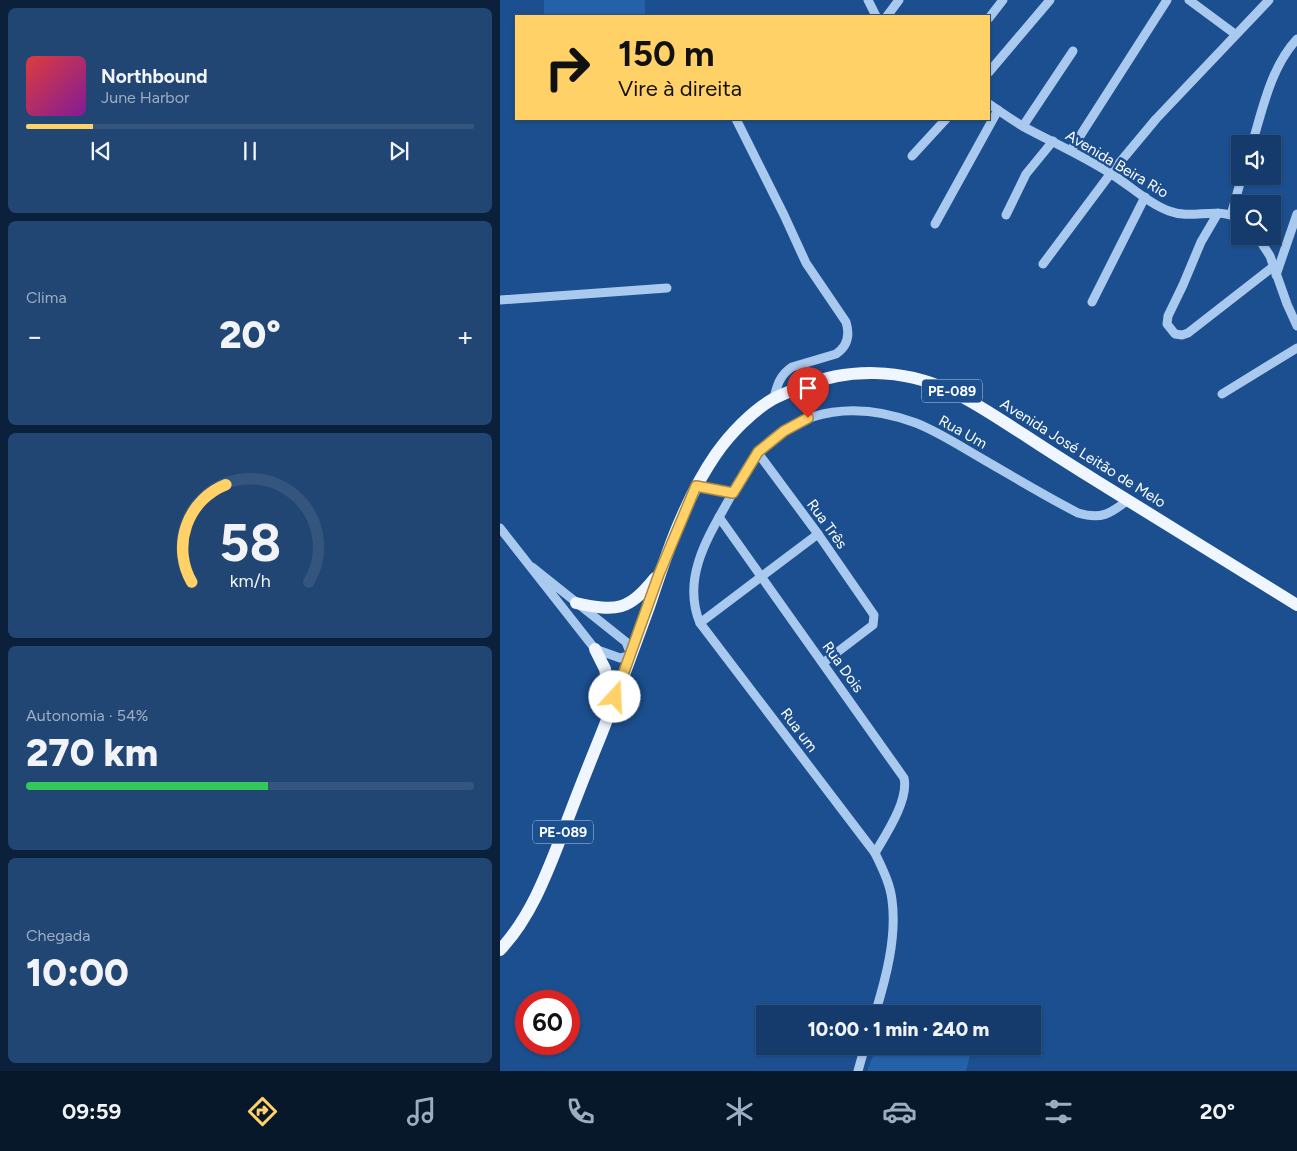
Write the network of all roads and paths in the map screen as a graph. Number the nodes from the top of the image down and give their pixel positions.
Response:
1 (868, 0) edge
2 (899, 0) edge
3 (1003, 0) edge
4 (1050, 0) edge
5 (1167, 0) edge
6 (1189, 0) edge
7 (1269, 0) edge
8 (876, 15) edge
9 (888, 15) edge
10 (990, 17) edge
11 (1235, 34) junction
12 (1297, 39) edge
13 (1073, 51) dead end
14 (990, 71) edge
15 (990, 105) edge
16 (998, 110) junction
17 (736, 120) edge
18 (945, 120) edge
19 (1023, 126) junction
20 (1255, 135) edge
21 (1053, 142) junction
22 (1071, 150) junction
23 (912, 156) dead end
24 (1111, 173) junction
25 (1146, 197) junction
26 (1218, 213) junction
27 (1297, 214) edge
28 (1006, 215) dead end
29 (1231, 215) edge
30 (934, 224) dead end
31 (1264, 245) edge
32 (1043, 264) dead end
33 (1275, 271) junction
34 (668, 288) dead end
35 (500, 300) edge
36 (1092, 302) dead end
37 (1297, 326) edge
38 (1297, 348) edge
39 (1222, 394) dead end
40 (774, 398) junction
41 (758, 452) junction
42 (696, 486) junction
43 (733, 493) junction
44 (1128, 500) junction
45 (719, 517) junction
46 (500, 528) edge
47 (818, 534) junction
48 (532, 567) junction
49 (659, 574) junction
50 (761, 576) junction
51 (576, 603) junction
52 (1294, 604) edge
53 (700, 623) junction
54 (595, 649) junction
55 (630, 655) junction
56 (824, 663) junction
57 (612, 707) junction
58 (875, 853) junction
59 (500, 950) edge
60 (878, 1005) edge
61 (862, 1055) edge
62 (858, 1071) edge

1 - 8 street
2 - 9 street
3 - 10 street
4 - 14 street
5 - 22 street
6 - 11 street
7 - 11 street
11 - 24 street
12 - 20 street
13 - 19 street
15 - 16 street, Avenida Beira Rio
16 - 19 street, Avenida Beira Rio
16 - 30 street
17 - 40 street
18 - 23 street
19 - 21 street, Avenida Beira Rio
21 - 22 street, Avenida Beira Rio
21 - 28 street
22 - 24 street, Avenida Beira Rio
24 - 25 street, Avenida Beira Rio
24 - 32 street
25 - 26 street, Avenida Beira Rio
25 - 36 street
26 - 29 street, Avenida Beira Rio
26 - 33 street
27 - 33 street
31 - 33 street
33 - 37 street
34 - 35 street
38 - 39 street
40 - 42 main road, Avenida José Leitão de Melo / PE-089
40 - 44 main road, Avenida José Leitão de Melo / PE-089
41 - 43 street, Rua Um
41 - 44 street, Rua Um
41 - 47 street, Rua Três
42 - 43 street
42 - 49 main road, Avenida José Leitão de Melo / PE-089
43 - 45 street, Rua Um
44 - 52 main road, Avenida José Leitão de Melo / PE-089
45 - 50 street, Rua Dois
45 - 53 street, Rua Um
46 - 48 street
47 - 50 street
47 - 56 street, Rua Três
48 - 51 street
48 - 54 street
49 - 51 main road
49 - 55 main road, Avenida José Leitão de Melo / PE-089
50 - 53 street
50 - 56 street, Rua Dois
51 - 55 street
53 - 58 street, Rua um
54 - 55 street
54 - 57 main road
55 - 57 main road, Avenida José Leitão de Melo / PE-089
56 - 58 street, Rua Dois
57 - 59 main road, Avenida José Leitão de Melo / PE-089
58 - 60 street, Rua um
61 - 62 street

